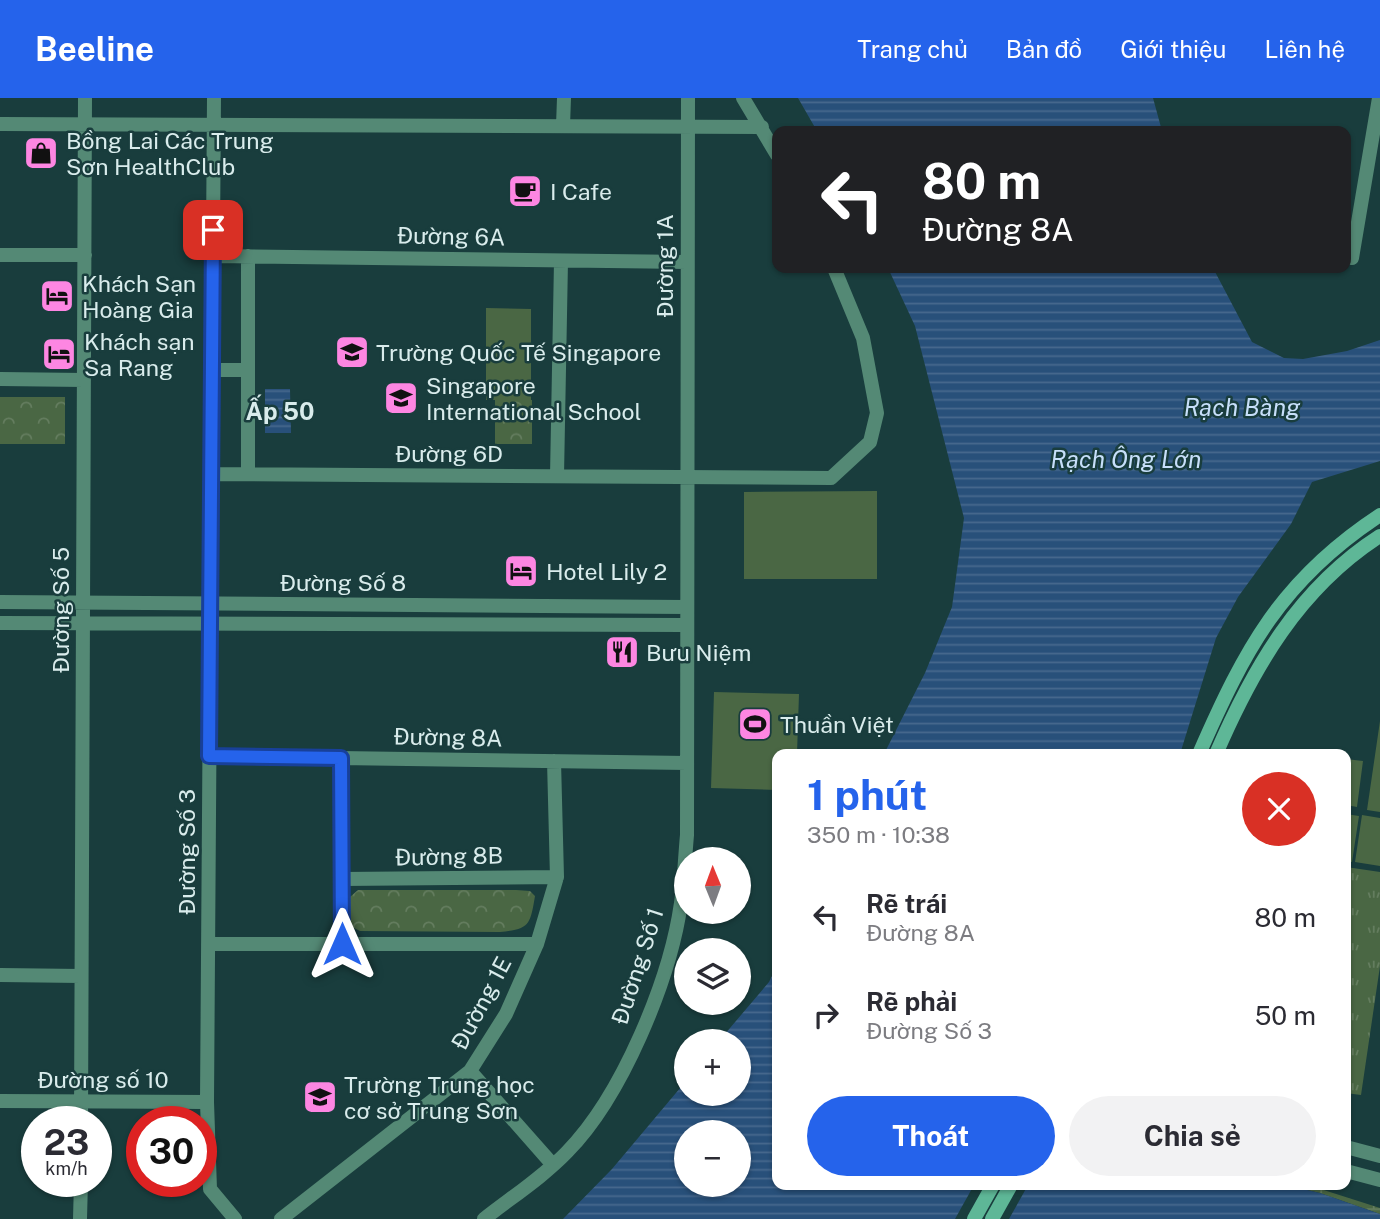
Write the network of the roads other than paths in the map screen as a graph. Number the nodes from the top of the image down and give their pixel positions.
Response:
1 (85, 98) edge
2 (214, 98) edge
3 (564, 98) edge
4 (688, 98) edge
5 (743, 98) edge
6 (1379, 98) edge
7 (0, 124) edge
8 (85, 124) junction
9 (214, 125) junction
10 (563, 126) junction
11 (688, 127) junction
12 (762, 127) junction
13 (772, 146) edge
14 (0, 255) edge
15 (85, 256) junction
16 (213, 256) junction
17 (248, 256) junction
18 (1352, 258) dead end
19 (561, 261) junction
20 (687, 262) junction
21 (836, 273) edge
22 (213, 370) junction
23 (248, 370) junction
24 (0, 379) edge
25 (84, 380) junction
26 (212, 474) junction
27 (247, 474) junction
28 (557, 476) junction
29 (686, 477) junction
30 (1380, 515) edge
31 (1380, 536) edge
32 (0, 602) edge
33 (84, 603) junction
34 (211, 604) junction
35 (686, 607) junction
36 (0, 623) edge
37 (83, 623) junction
38 (211, 624) junction
39 (686, 625) junction
40 (1201, 749) edge
41 (1218, 749) edge
42 (209, 756) junction
43 (341, 758) junction
44 (554, 761) junction
45 (687, 763) junction
46 (557, 877) junction
47 (342, 880) junction
48 (208, 944) junction
49 (342, 944) junction
50 (537, 944) junction
51 (0, 975) edge
52 (81, 976) junction
53 (470, 1071) junction
54 (0, 1101) edge
55 (81, 1101) junction
56 (207, 1102) junction
57 (81, 1106) edge
58 (1351, 1148) edge
59 (1380, 1156) edge
60 (553, 1165) junction
61 (1351, 1172) edge
62 (1380, 1180) edge
63 (990, 1190) edge
64 (1008, 1190) edge
65 (80, 1197) edge
66 (80, 1219) edge
67 (235, 1219) edge
68 (281, 1219) edge
69 (484, 1219) edge
70 (974, 1219) edge
71 (992, 1219) edge

1 - 8 street, Đường Số 5
2 - 9 street, Đường Số 3
3 - 10 street
4 - 11 street, Đường 1A
5 - 12 street
6 - 18 street
7 - 8 street
8 - 9 street
8 - 15 street, Đường Số 5
9 - 10 street
9 - 16 street, Đường Số 3
10 - 11 street
11 - 12 street
11 - 20 street, Đường 1A
12 - 13 street
14 - 15 street
15 - 25 street, Đường Số 5
16 - 17 street, Đường 6A
16 - 22 street, Đường Số 3
17 - 19 street, Đường 6A
17 - 23 street
19 - 20 street, Đường 6A
19 - 28 street
20 - 29 street, Đường 1A
21 - 29 street
22 - 23 street
22 - 26 street, Đường Số 3
23 - 27 street
24 - 25 street
25 - 33 street, Đường Số 5
26 - 27 street, Đường 6D
26 - 34 street, Đường Số 3
27 - 28 street, Đường 6D
28 - 29 street, Đường 6D
29 - 35 street
30 - 40 main road
31 - 41 main road
32 - 33 street, Đường Số 8
33 - 34 street, Đường Số 8
33 - 37 street, Đường Số 5
34 - 35 street, Đường Số 8
34 - 38 street, Đường Số 3
35 - 39 street, Đường Số 1
36 - 37 street, Đường Số 8
37 - 38 street, Đường Số 8
37 - 52 street, Đường Số 5
38 - 39 street, Đường Số 8
38 - 42 street, Đường Số 3
39 - 45 street, Đường Số 1
42 - 43 street, Đường 8A
42 - 48 street, Đường Số 3
43 - 44 street, Đường 8A
43 - 47 street
44 - 45 street, Đường 8A
44 - 46 street, Đường 1E
45 - 60 street, Đường Số 1
46 - 47 street, Đường 8B
46 - 50 street, Đường 1E
47 - 49 street
48 - 49 street
48 - 56 street, Đường Số 3
49 - 50 street
50 - 53 street, Đường 1E
51 - 52 street
52 - 55 street, Đường Số 5
53 - 60 street
53 - 68 street, Đường 1E
54 - 55 street, Đường số 10
55 - 56 street, Đường số 10
55 - 57 street, Đường Số 5
56 - 67 street, Đường Số 3
58 - 59 street
60 - 69 street, Đường Số 1
61 - 62 street
63 - 70 main road
64 - 71 main road
65 - 66 street

